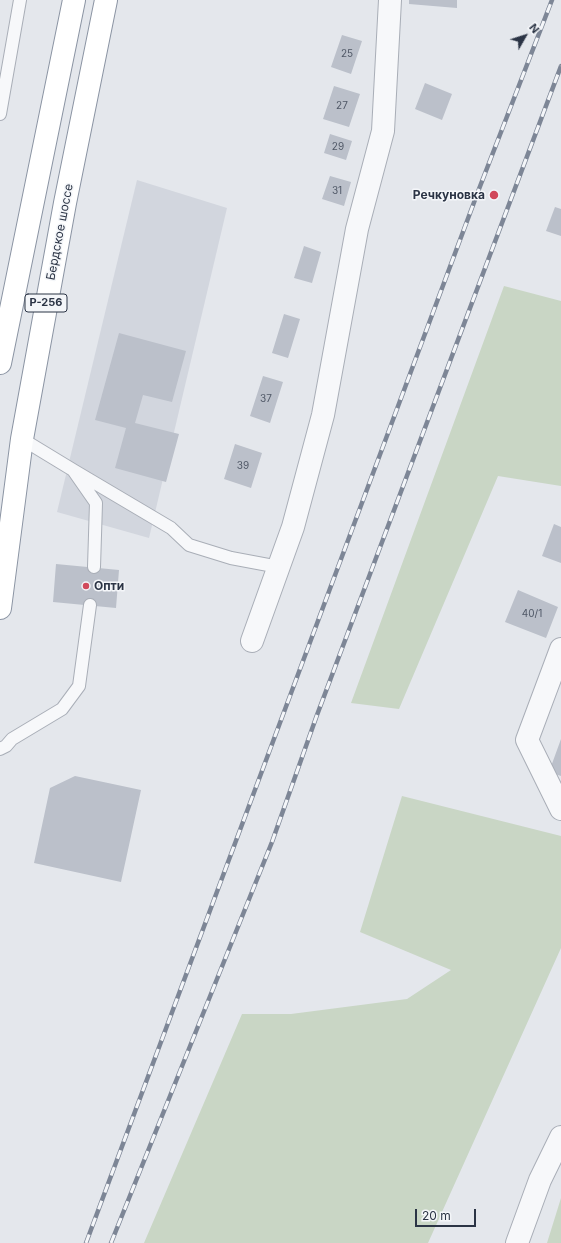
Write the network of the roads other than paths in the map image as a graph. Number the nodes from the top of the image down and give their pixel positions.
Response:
1 (20, 0) edge
2 (74, 0) edge
3 (106, 0) edge
4 (390, 0) edge
5 (0, 114) edge
6 (1, 351) edge
7 (22, 439) junction
8 (73, 470) junction
9 (94, 567) dead end
10 (278, 567) junction
11 (90, 605) dead end
12 (0, 608) edge
13 (252, 641) dead end
14 (561, 649) edge
15 (0, 749) edge
16 (561, 809) edge
17 (561, 1137) edge
18 (517, 1243) edge

1 - 5 lane
2 - 6 highway, Р-256
3 - 7 highway, Бердское шоссе / Р-256
4 - 10 street
7 - 8 lane
7 - 12 highway, Бердское шоссе / Р-256
8 - 9 lane
8 - 10 lane
10 - 13 street
11 - 15 lane
14 - 16 street
17 - 18 street

